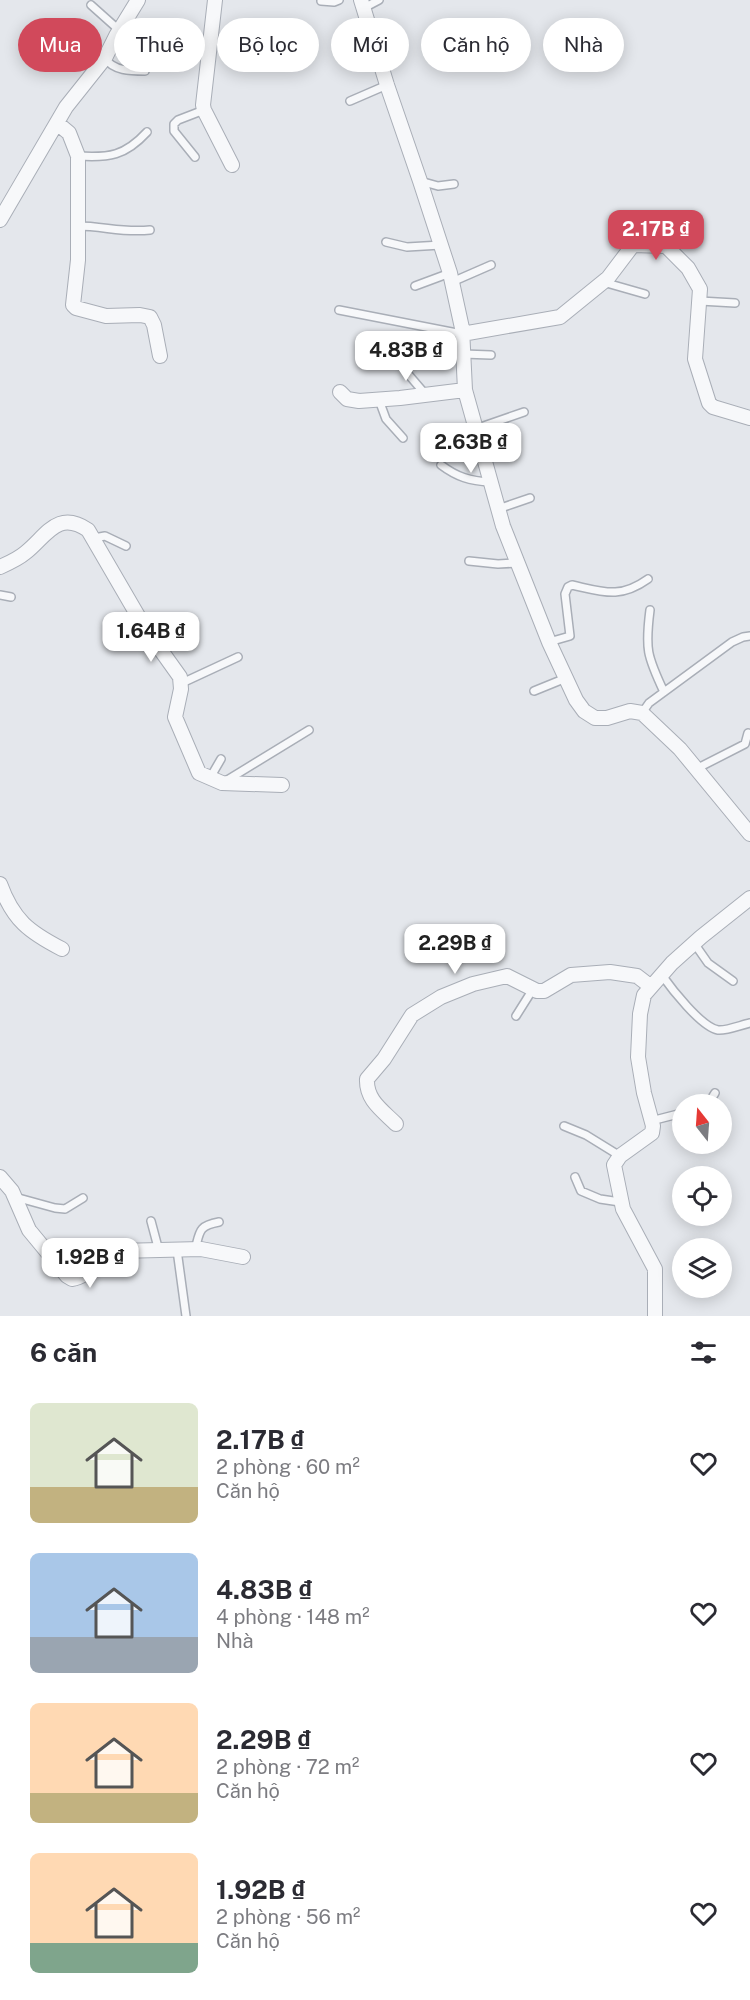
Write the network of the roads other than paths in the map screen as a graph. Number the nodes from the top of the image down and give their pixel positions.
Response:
1 (138, 0) edge
2 (215, 0) edge
3 (339, 0) edge
4 (379, 0) edge
5 (321, 1) edge
6 (362, 4) edge
7 (92, 5) dead end
8 (127, 18) edge
9 (114, 25) edge
10 (114, 40) edge
11 (105, 58) junction
12 (114, 67) edge
13 (387, 85) junction
14 (350, 101) dead end
15 (204, 110) junction
16 (57, 123) junction
17 (147, 132) dead end
18 (78, 156) junction
19 (195, 157) dead end
20 (232, 165) dead end
21 (420, 181) junction
22 (454, 184) dead end
23 (0, 220) edge
24 (77, 226) junction
25 (150, 230) dead end
26 (386, 242) dead end
27 (441, 245) junction
28 (491, 265) dead end
29 (451, 277) junction
30 (603, 282) junction
31 (415, 286) dead end
32 (645, 294) dead end
33 (700, 301) junction
34 (735, 303) dead end
35 (339, 310) dead end
36 (462, 334) junction
37 (463, 354) junction
38 (491, 355) dead end
39 (160, 356) dead end
40 (408, 374) dead end
41 (465, 390) junction
42 (340, 393) dead end
43 (426, 395) junction
44 (379, 400) junction
45 (524, 412) dead end
46 (750, 418) edge
47 (475, 429) junction
48 (403, 438) dead end
49 (441, 465) dead end
50 (490, 482) junction
51 (530, 498) dead end
52 (498, 509) junction
53 (94, 538) junction
54 (126, 546) dead end
55 (469, 561) dead end
56 (517, 563) junction
57 (0, 567) edge
58 (648, 579) dead end
59 (0, 595) edge
60 (11, 597) dead end
61 (650, 610) dead end
62 (185, 632) dead end
63 (750, 636) edge
64 (549, 642) junction
65 (157, 644) junction
66 (238, 657) dead end
67 (566, 678) junction
68 (182, 683) junction
69 (534, 691) dead end
70 (664, 692) junction
71 (642, 713) junction
72 (309, 730) dead end
73 (748, 733) dead end
74 (221, 759) dead end
75 (696, 769) junction
76 (216, 781) junction
77 (282, 785) dead end
78 (750, 834) edge
79 (0, 884) edge
80 (750, 898) edge
81 (3, 901) edge
82 (694, 943) junction
83 (62, 949) dead end
84 (661, 974) junction
85 (733, 981) dead end
86 (650, 986) junction
87 (532, 989) junction
88 (516, 1016) dead end
89 (750, 1023) edge
90 (672, 1115) edge
91 (651, 1120) junction
92 (396, 1124) dead end
93 (564, 1126) dead end
94 (620, 1156) junction
95 (0, 1177) edge
96 (575, 1178) dead end
97 (15, 1197) junction
98 (83, 1198) dead end
99 (620, 1202) junction
100 (151, 1221) dead end
101 (219, 1222) dead end
102 (177, 1250) junction
103 (195, 1250) junction
104 (159, 1251) junction
105 (243, 1257) dead end
106 (186, 1316) edge
107 (655, 1316) edge

1 - 8 street
2 - 15 street
3 - 5 lane
4 - 6 lane
6 - 13 street
7 - 9 lane
10 - 11 street
11 - 12 lane
11 - 16 street
13 - 14 lane
13 - 21 street
15 - 19 lane
15 - 20 street
16 - 18 street
16 - 23 street
17 - 18 lane
18 - 24 street
21 - 22 lane
21 - 27 street
24 - 25 lane
24 - 39 street
26 - 27 lane
27 - 29 street
28 - 29 lane
29 - 31 lane
29 - 36 street
30 - 32 lane
30 - 33 street
30 - 36 street
33 - 34 lane
33 - 46 street
35 - 36 lane
36 - 37 street
37 - 38 lane
37 - 41 street
40 - 43 lane
41 - 43 street
41 - 47 street
42 - 44 street
43 - 44 street
44 - 48 lane
45 - 47 lane
47 - 50 street
49 - 50 lane
50 - 52 street
51 - 52 lane
52 - 56 street
53 - 54 lane
53 - 57 street
53 - 65 street
55 - 56 lane
56 - 64 street
58 - 64 lane
59 - 60 lane
61 - 70 lane
62 - 65 lane
63 - 70 lane
64 - 67 street
65 - 68 street
66 - 68 lane
67 - 69 lane
67 - 71 street
68 - 76 street
70 - 71 lane
71 - 75 street
72 - 76 lane
73 - 75 lane
74 - 76 lane
75 - 78 street
76 - 77 street
79 - 81 street
80 - 82 street
81 - 83 street
82 - 84 street
82 - 85 lane
84 - 86 street
84 - 89 lane
86 - 87 street
86 - 91 street
87 - 88 lane
87 - 92 street
90 - 91 lane
91 - 94 street
93 - 94 lane
94 - 99 street
95 - 97 street
96 - 99 lane
97 - 98 lane
97 - 104 street
99 - 107 street
100 - 104 lane
101 - 103 lane
102 - 103 street
102 - 104 street
102 - 106 lane
103 - 105 street

